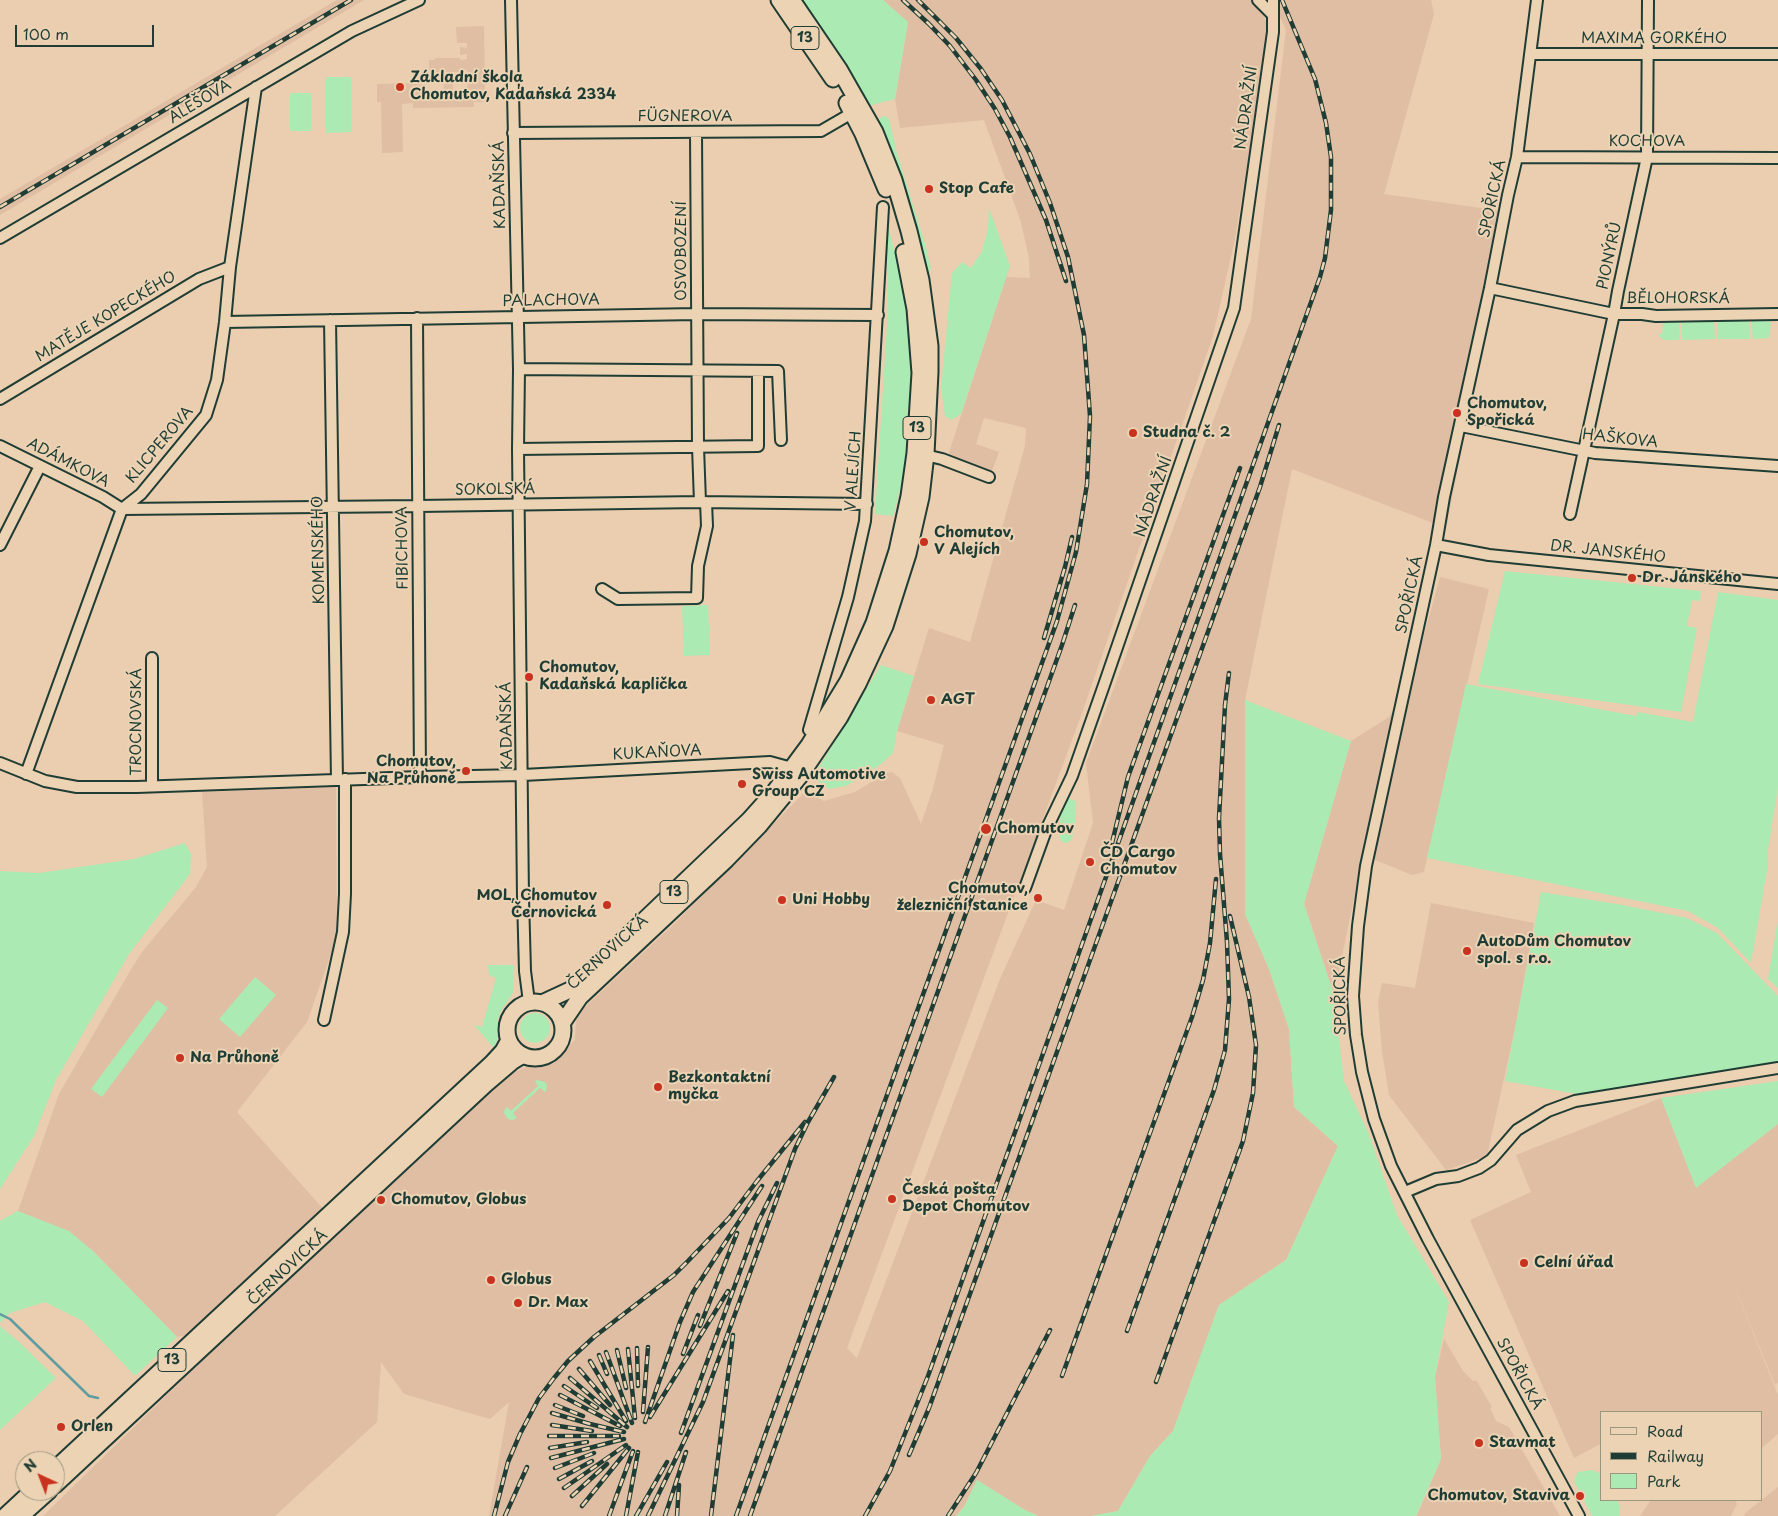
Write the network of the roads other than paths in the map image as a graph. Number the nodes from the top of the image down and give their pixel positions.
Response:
1 (419, 0) edge
2 (511, 0) edge
3 (779, 0) edge
4 (792, 0) edge
5 (1258, 0) edge
6 (1273, 0) edge
7 (1536, 0) edge
8 (1648, 0) edge
9 (1272, 14) junction
10 (1530, 54) junction
11 (1648, 54) junction
12 (1778, 54) edge
13 (256, 87) junction
14 (852, 113) junction
15 (514, 132) junction
16 (696, 132) junction
17 (1517, 157) junction
18 (1647, 157) junction
19 (1778, 158) edge
20 (883, 207) dead end
21 (0, 238) edge
22 (230, 267) junction
23 (1490, 288) junction
24 (697, 314) junction
25 (878, 314) junction
26 (1614, 314) junction
27 (1778, 314) edge
28 (517, 316) junction
29 (417, 318) junction
30 (330, 320) junction
31 (226, 322) junction
32 (519, 369) junction
33 (698, 371) junction
34 (758, 371) junction
35 (0, 399) edge
36 (1461, 426) junction
37 (782, 440) dead end
38 (0, 446) edge
39 (698, 447) junction
40 (518, 449) junction
41 (1584, 452) junction
42 (920, 454) junction
43 (40, 466) junction
44 (1778, 466) edge
45 (989, 477) dead end
46 (703, 502) junction
47 (519, 504) junction
48 (867, 504) junction
49 (333, 506) junction
50 (418, 506) junction
51 (122, 508) junction
52 (1570, 514) dead end
53 (0, 545) edge
54 (1436, 545) junction
55 (1778, 584) edge
56 (602, 589) dead end
57 (152, 658) dead end
58 (809, 730) dead end
59 (0, 763) edge
60 (796, 772) junction
61 (26, 774) junction
62 (522, 775) junction
63 (420, 777) junction
64 (341, 780) junction
65 (152, 786) junction
66 (1025, 888) dead end
67 (537, 1002) junction
68 (324, 1020) dead end
69 (563, 1022) junction
70 (509, 1040) junction
71 (523, 1055) junction
72 (1778, 1068) edge
73 (1404, 1192) junction
74 (65, 1460) edge
75 (65, 1477) edge
76 (21, 1501) edge
77 (38, 1501) edge
78 (5, 1516) edge
79 (21, 1516) edge
80 (1579, 1516) edge

1 - 13 street, ALEŠOVA
2 - 15 street, KADAŇSKÁ
3 - 14 highway, 13
4 - 42 highway, 13
5 - 9 street
6 - 9 street, NÁDRAŽNÍ
7 - 10 street, SPOŘICKÁ
8 - 11 street, PIONÝRŮ
9 - 66 street, NÁDRAŽNÍ
10 - 11 street, MAXIMA GORKÉHO
10 - 17 street, SPOŘICKÁ
11 - 12 street, MAXIMA GORKÉHO
11 - 18 street, PIONÝRŮ
13 - 21 street, ALEŠOVA
13 - 22 street, KLICPEROVA
14 - 16 street, FÜGNEROVA
14 - 42 highway, 13
15 - 16 street, FÜGNEROVA
15 - 28 street, KADAŇSKÁ
16 - 24 street, OSVOBOZENÍ
17 - 18 street, KOCHOVA
17 - 23 street, SPOŘICKÁ
18 - 19 street, KOCHOVA
18 - 26 street, PIONÝRŮ
20 - 25 street, V ALEJÍCH
22 - 31 street, KLICPEROVA
22 - 35 street, MATĚJE KOPECKÉHO
23 - 26 street, BĚLOHORSKÁ
23 - 36 street, SPOŘICKÁ
24 - 25 street, PALACHOVA
24 - 28 street, PALACHOVA
24 - 33 street, OSVOBOZENÍ
25 - 48 street, V ALEJÍCH
26 - 27 street, BĚLOHORSKÁ
26 - 41 street, PIONÝRŮ
28 - 29 street, PALACHOVA
28 - 32 street, KADAŇSKÁ
29 - 30 street, PALACHOVA
29 - 50 street, FIBICHOVA
30 - 31 street, PALACHOVA
30 - 49 street, KOMENSKÉHO
31 - 51 street, KLICPEROVA
32 - 33 street
32 - 40 street, KADAŇSKÁ
33 - 34 street
33 - 39 street, OSVOBOZENÍ
34 - 37 street
34 - 39 street
36 - 41 street, HAŠKOVA
36 - 54 street, SPOŘICKÁ
38 - 43 street, ADÁMKOVA
39 - 40 street
39 - 46 street, OSVOBOZENÍ
40 - 47 street, KADAŇSKÁ
41 - 44 street, HAŠKOVA
41 - 52 street, PIONÝRŮ
42 - 45 street
42 - 60 highway, 13
43 - 51 street, ADÁMKOVA
43 - 53 street
46 - 47 street, SOKOLSKÁ
46 - 48 street, SOKOLSKÁ
46 - 56 street, OSVOBOZENÍ
47 - 50 street, SOKOLSKÁ
47 - 62 street, KADAŇSKÁ
48 - 58 street, V ALEJÍCH
49 - 50 street, SOKOLSKÁ
49 - 51 street, SOKOLSKÁ
49 - 64 street, KOMENSKÉHO
50 - 63 street, FIBICHOVA
51 - 61 street
54 - 55 street, DR. JANSKÉHO
54 - 73 street, SPOŘICKÁ
57 - 65 street, TROCNOVSKÁ
59 - 61 street
60 - 62 street, KUKAŇOVA
60 - 67 highway, ČERNOVICKÁ / 13
60 - 69 highway, ČERNOVICKÁ / 13
61 - 65 street
62 - 63 street
62 - 67 street, KADAŇSKÁ
63 - 64 street
64 - 65 street
64 - 68 street
67 - 69 highway
67 - 70 highway, ČERNOVICKÁ / 13
69 - 71 highway, ČERNOVICKÁ / 13
70 - 71 highway
70 - 74 highway, ČERNOVICKÁ / 13
71 - 75 highway, ČERNOVICKÁ / 13
72 - 73 street
73 - 80 street, SPOŘICKÁ
76 - 78 highway
77 - 79 highway

